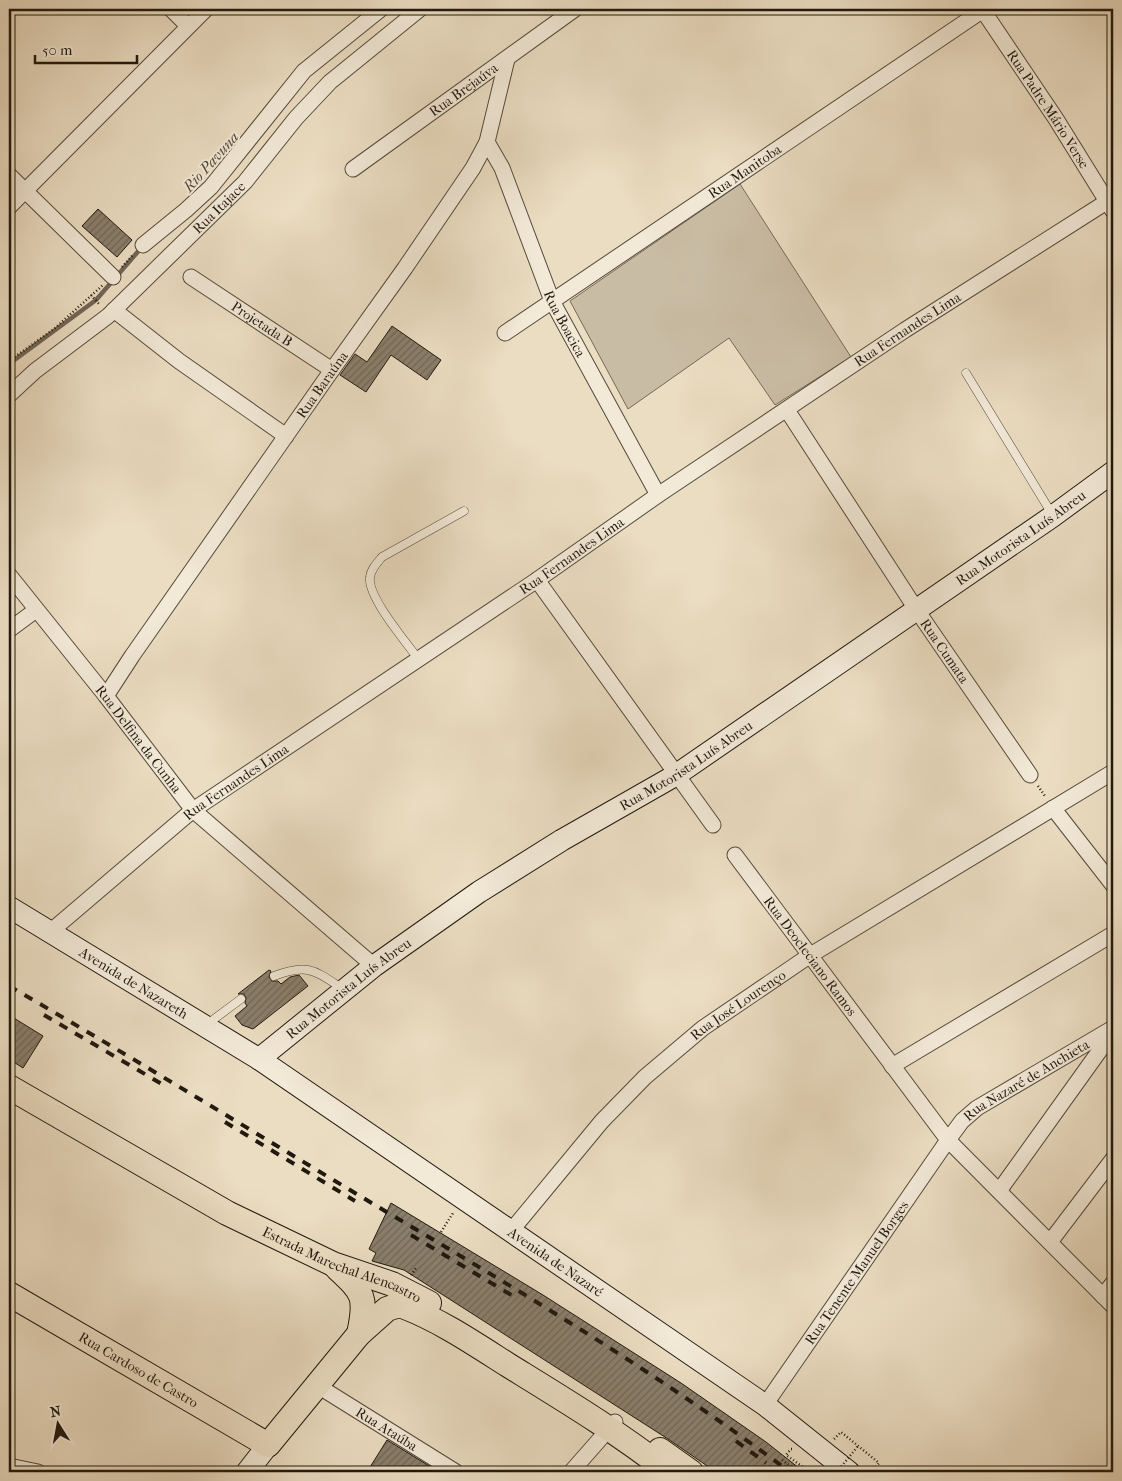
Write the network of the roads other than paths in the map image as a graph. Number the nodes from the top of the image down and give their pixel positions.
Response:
1 (171, 9) edge
2 (206, 9) edge
3 (381, 9) edge
4 (420, 9) edge
5 (576, 9) edge
6 (983, 10) edge
7 (188, 26) junction
8 (507, 59) junction
9 (487, 142) junction
10 (353, 169) dead end
11 (9, 175) edge
12 (25, 191) junction
13 (1110, 206) edge
14 (9, 207) edge
15 (143, 245) road end
16 (113, 277) road end
17 (191, 277) dead end
18 (552, 301) junction
19 (114, 310) junction
20 (505, 333) dead end
21 (332, 370) junction
22 (966, 373) dead end
23 (9, 395) edge
24 (787, 410) junction
25 (286, 436) junction
26 (1113, 472) edge
27 (658, 495) junction
28 (464, 511) dead end
29 (1053, 516) junction
30 (9, 576) edge
31 (537, 580) junction
32 (916, 609) junction
33 (36, 610) junction
34 (9, 630) edge
35 (419, 660) junction
36 (106, 696) junction
37 (1113, 772) edge
38 (676, 775) junction
39 (1030, 775) road end
40 (1053, 808) junction
41 (193, 810) junction
42 (712, 825) dead end
43 (735, 855) dead end
44 (1113, 885) edge
45 (9, 907) edge
46 (50, 932) junction
47 (1113, 934) edge
48 (809, 956) junction
49 (374, 966) junction
50 (274, 976) dead end
51 (344, 990) junction
52 (241, 999) dead end
53 (205, 1026) junction
54 (1113, 1030) edge
55 (259, 1059) junction
56 (892, 1066) junction
57 (9, 1087) edge
58 (948, 1140) junction
59 (1113, 1158) edge
60 (999, 1191) junction
61 (511, 1231) junction
62 (1050, 1242) junction
63 (333, 1264) junction
64 (1113, 1283) edge
65 (9, 1294) edge
66 (1108, 1301) edge
67 (359, 1334) junction
68 (318, 1386) junction
69 (764, 1404) junction
70 (613, 1424) junction
71 (268, 1445) junction
72 (9, 1466) edge
73 (38, 1472) edge
74 (247, 1472) edge
75 (456, 1472) edge
76 (571, 1472) edge
77 (669, 1472) edge
78 (691, 1472) edge
79 (849, 1472) edge

1 - 7 street
2 - 7 street
3 - 15 street, Rua Itajace
4 - 19 street, Rua Itajace
5 - 8 street, Rua Brejaúva
6 - 13 street, Rua Padre Mário Verse
6 - 18 street, Rua Manitoba
7 - 12 street
8 - 9 street, Rua Baraúna
8 - 10 street, Rua Brejaúva
9 - 18 street, Rua Boacica
9 - 21 street, Rua Baraúna
11 - 12 street
12 - 14 street
12 - 16 street
13 - 24 street, Rua Fernandes Lima
17 - 21 street, Projetada B
18 - 20 street, Rua Manitoba
18 - 27 street, Rua Boacica
19 - 23 street, Rua Itajace
19 - 25 street
21 - 25 street, Rua Baraúna
22 - 29 lane
24 - 27 street, Rua Fernandes Lima
24 - 32 street, Rua Cumata
25 - 36 street, Rua Baraúna
26 - 29 main road, Rua Motorista Luís Abreu
27 - 31 street, Rua Fernandes Lima
28 - 35 lane
29 - 32 main road, Rua Motorista Luís Abreu
30 - 33 street, Rua Delfina da Cunha
31 - 35 street, Rua Fernandes Lima
31 - 38 street
32 - 38 main road, Rua Motorista Luís Abreu
32 - 39 street, Rua Cumata
33 - 34 street
33 - 36 street, Rua Delfina da Cunha
35 - 41 street, Rua Fernandes Lima
36 - 41 street, Rua Delfina da Cunha
37 - 40 street, Rua José Lourenço
38 - 42 street
38 - 49 main road, Rua Motorista Luís Abreu
40 - 44 street
40 - 48 street, Rua José Lourenço
41 - 46 street, Rua Fernandes Lima
41 - 49 street, Rua Delfina da Cunha
43 - 48 street, Rua Deocleciano Ramos
45 - 46 main road, Avenida de Nazareth
46 - 53 main road, Avenida de Nazareth
47 - 56 street
48 - 56 street, Rua Deocleciano Ramos
48 - 61 street, Rua José Lourenço
49 - 51 main road, Rua Motorista Luís Abreu
50 - 51 lane
51 - 55 main road, Rua Motorista Luís Abreu
52 - 53 lane
53 - 55 main road, Avenida de Nazareth
54 - 58 street, Rua Nazaré de Anchieta
54 - 60 street
55 - 61 main road, Avenida de Nazaré
56 - 58 street, Rua Deocleciano Ramos
57 - 63 main road, Estrada Marechal Alencastro
58 - 60 street, Rua Deocleciano Ramos
58 - 69 street, Rua Tenente Manuel Borges
59 - 62 street
60 - 62 street, Rua Deocleciano Ramos
61 - 69 main road, Avenida de Nazaré
62 - 66 street, Rua Deocleciano Ramos
63 - 67 main road
63 - 70 main road, Estrada Marechal Alencastro
64 - 66 street
65 - 71 main road, Rua Cardoso de Castro
67 - 68 main road, Estrada Marechal Alencastro
67 - 70 main road, Estrada Marechal Alencastro
68 - 71 main road, Estrada Marechal Alencastro
68 - 75 street, Rua Ataúba
69 - 79 main road, Avenida de Nazaré
70 - 76 street
70 - 77 main road, Estrada Marechal Alencastro
70 - 78 main road, Estrada Marechal Alencastro
71 - 74 main road
72 - 73 street

